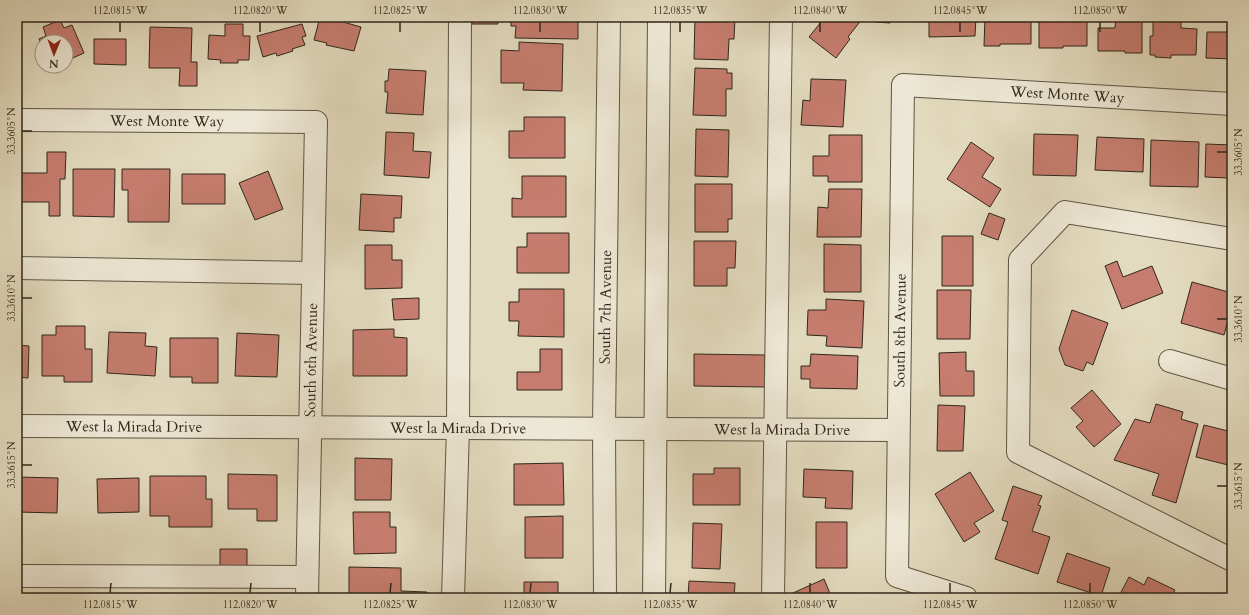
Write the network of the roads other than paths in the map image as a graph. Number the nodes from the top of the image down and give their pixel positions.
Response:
1 (460, 17) edge
2 (609, 17) edge
3 (659, 17) edge
4 (781, 17) edge
5 (903, 86) joint
6 (1232, 104) edge
7 (17, 120) edge
8 (316, 122) joint
9 (1232, 239) edge
10 (17, 268) edge
11 (313, 273) junction
12 (1170, 361) dead end
13 (1232, 379) edge
14 (17, 426) edge
15 (458, 427) junction
16 (310, 428) junction
17 (604, 428) junction
18 (655, 429) junction
19 (774, 429) junction
20 (898, 430) junction
21 (1232, 560) edge
22 (17, 576) edge
23 (307, 588) edge
24 (453, 598) edge
25 (605, 598) edge
26 (654, 598) edge
27 (773, 598) edge
28 (966, 598) edge

1 - 15 street
2 - 17 street, South 7th Avenue
3 - 18 street
4 - 19 street
5 - 6 street, West Monte Way
5 - 20 street, South 8th Avenue
7 - 8 street, West Monte Way
8 - 11 street, South 6th Avenue
9 - 21 street
10 - 11 street
11 - 16 street, South 6th Avenue
12 - 13 street
14 - 16 street, West la Mirada Drive
15 - 16 street, West la Mirada Drive
15 - 17 street, West la Mirada Drive
15 - 24 street
16 - 23 street, South 6th Avenue
17 - 18 street, West la Mirada Drive
17 - 25 street, South 7th Avenue
18 - 19 street, West la Mirada Drive
18 - 26 street
19 - 20 street, West la Mirada Drive
19 - 27 street
20 - 28 street, South 8th Avenue
22 - 23 street

